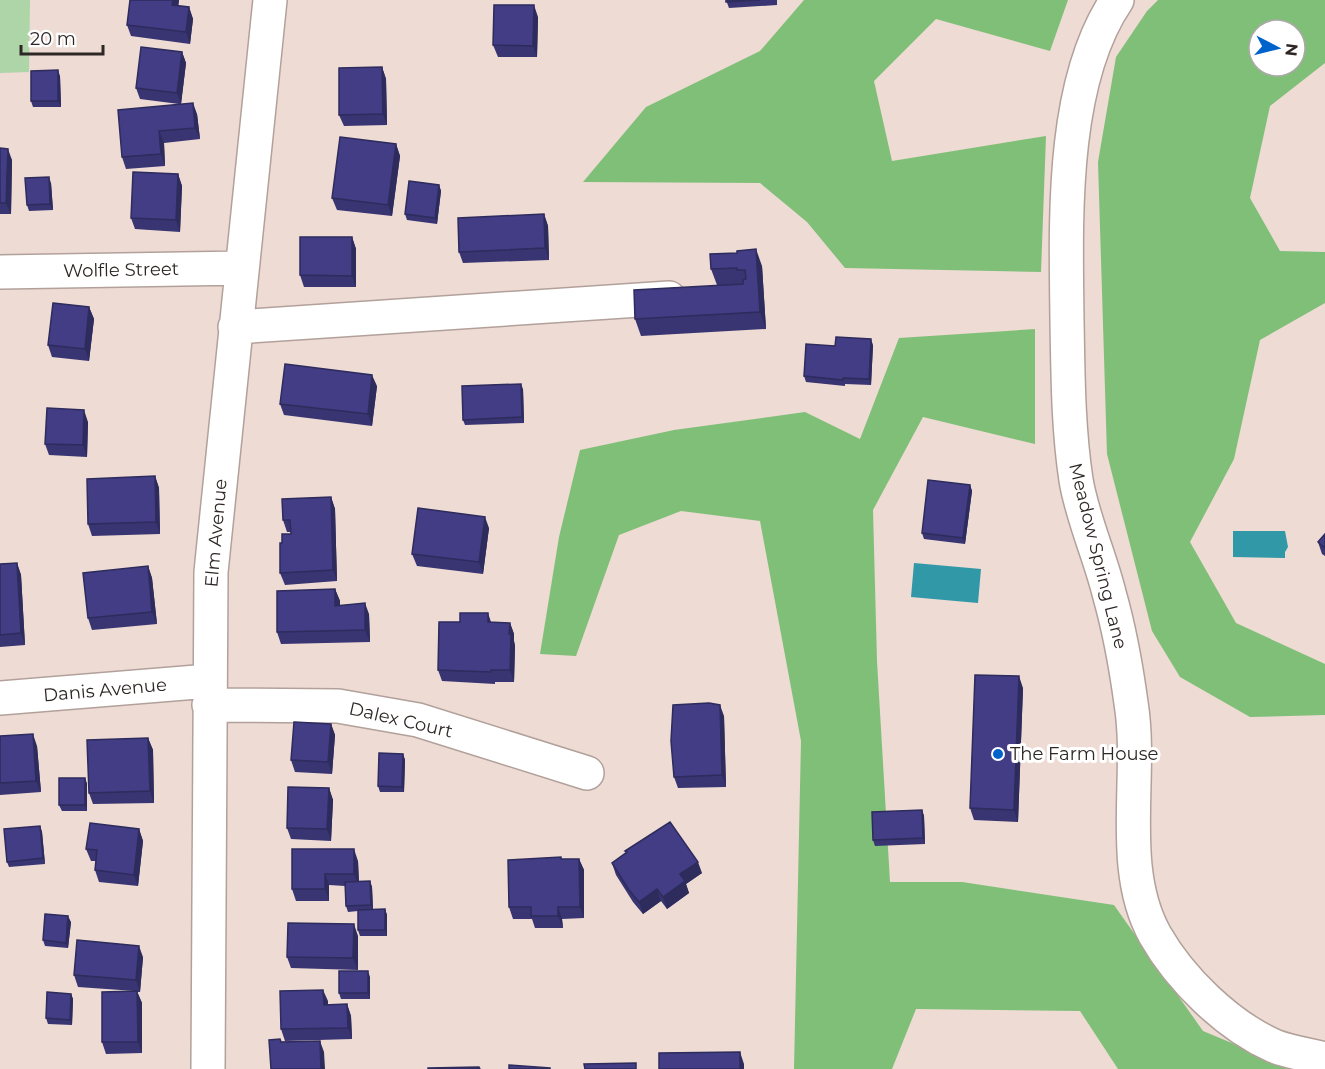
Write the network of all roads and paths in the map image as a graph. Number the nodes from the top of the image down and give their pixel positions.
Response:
1 (270, 0) edge
2 (1117, 0) edge
3 (243, 268) junction
4 (0, 272) edge
5 (669, 298) edge
6 (235, 327) junction
7 (209, 693) junction
8 (0, 698) edge
9 (587, 773) dead end
10 (1325, 1059) edge
11 (208, 1069) edge

1 - 3 street, Elm Avenue
2 - 10 street, Meadow Spring Lane
3 - 4 street, Wolfle Street
3 - 6 street, Elm Avenue
5 - 6 street
6 - 7 street, Elm Avenue
7 - 8 street, Danis Avenue
7 - 9 street, Dalex Court
7 - 11 street, Elm Avenue

